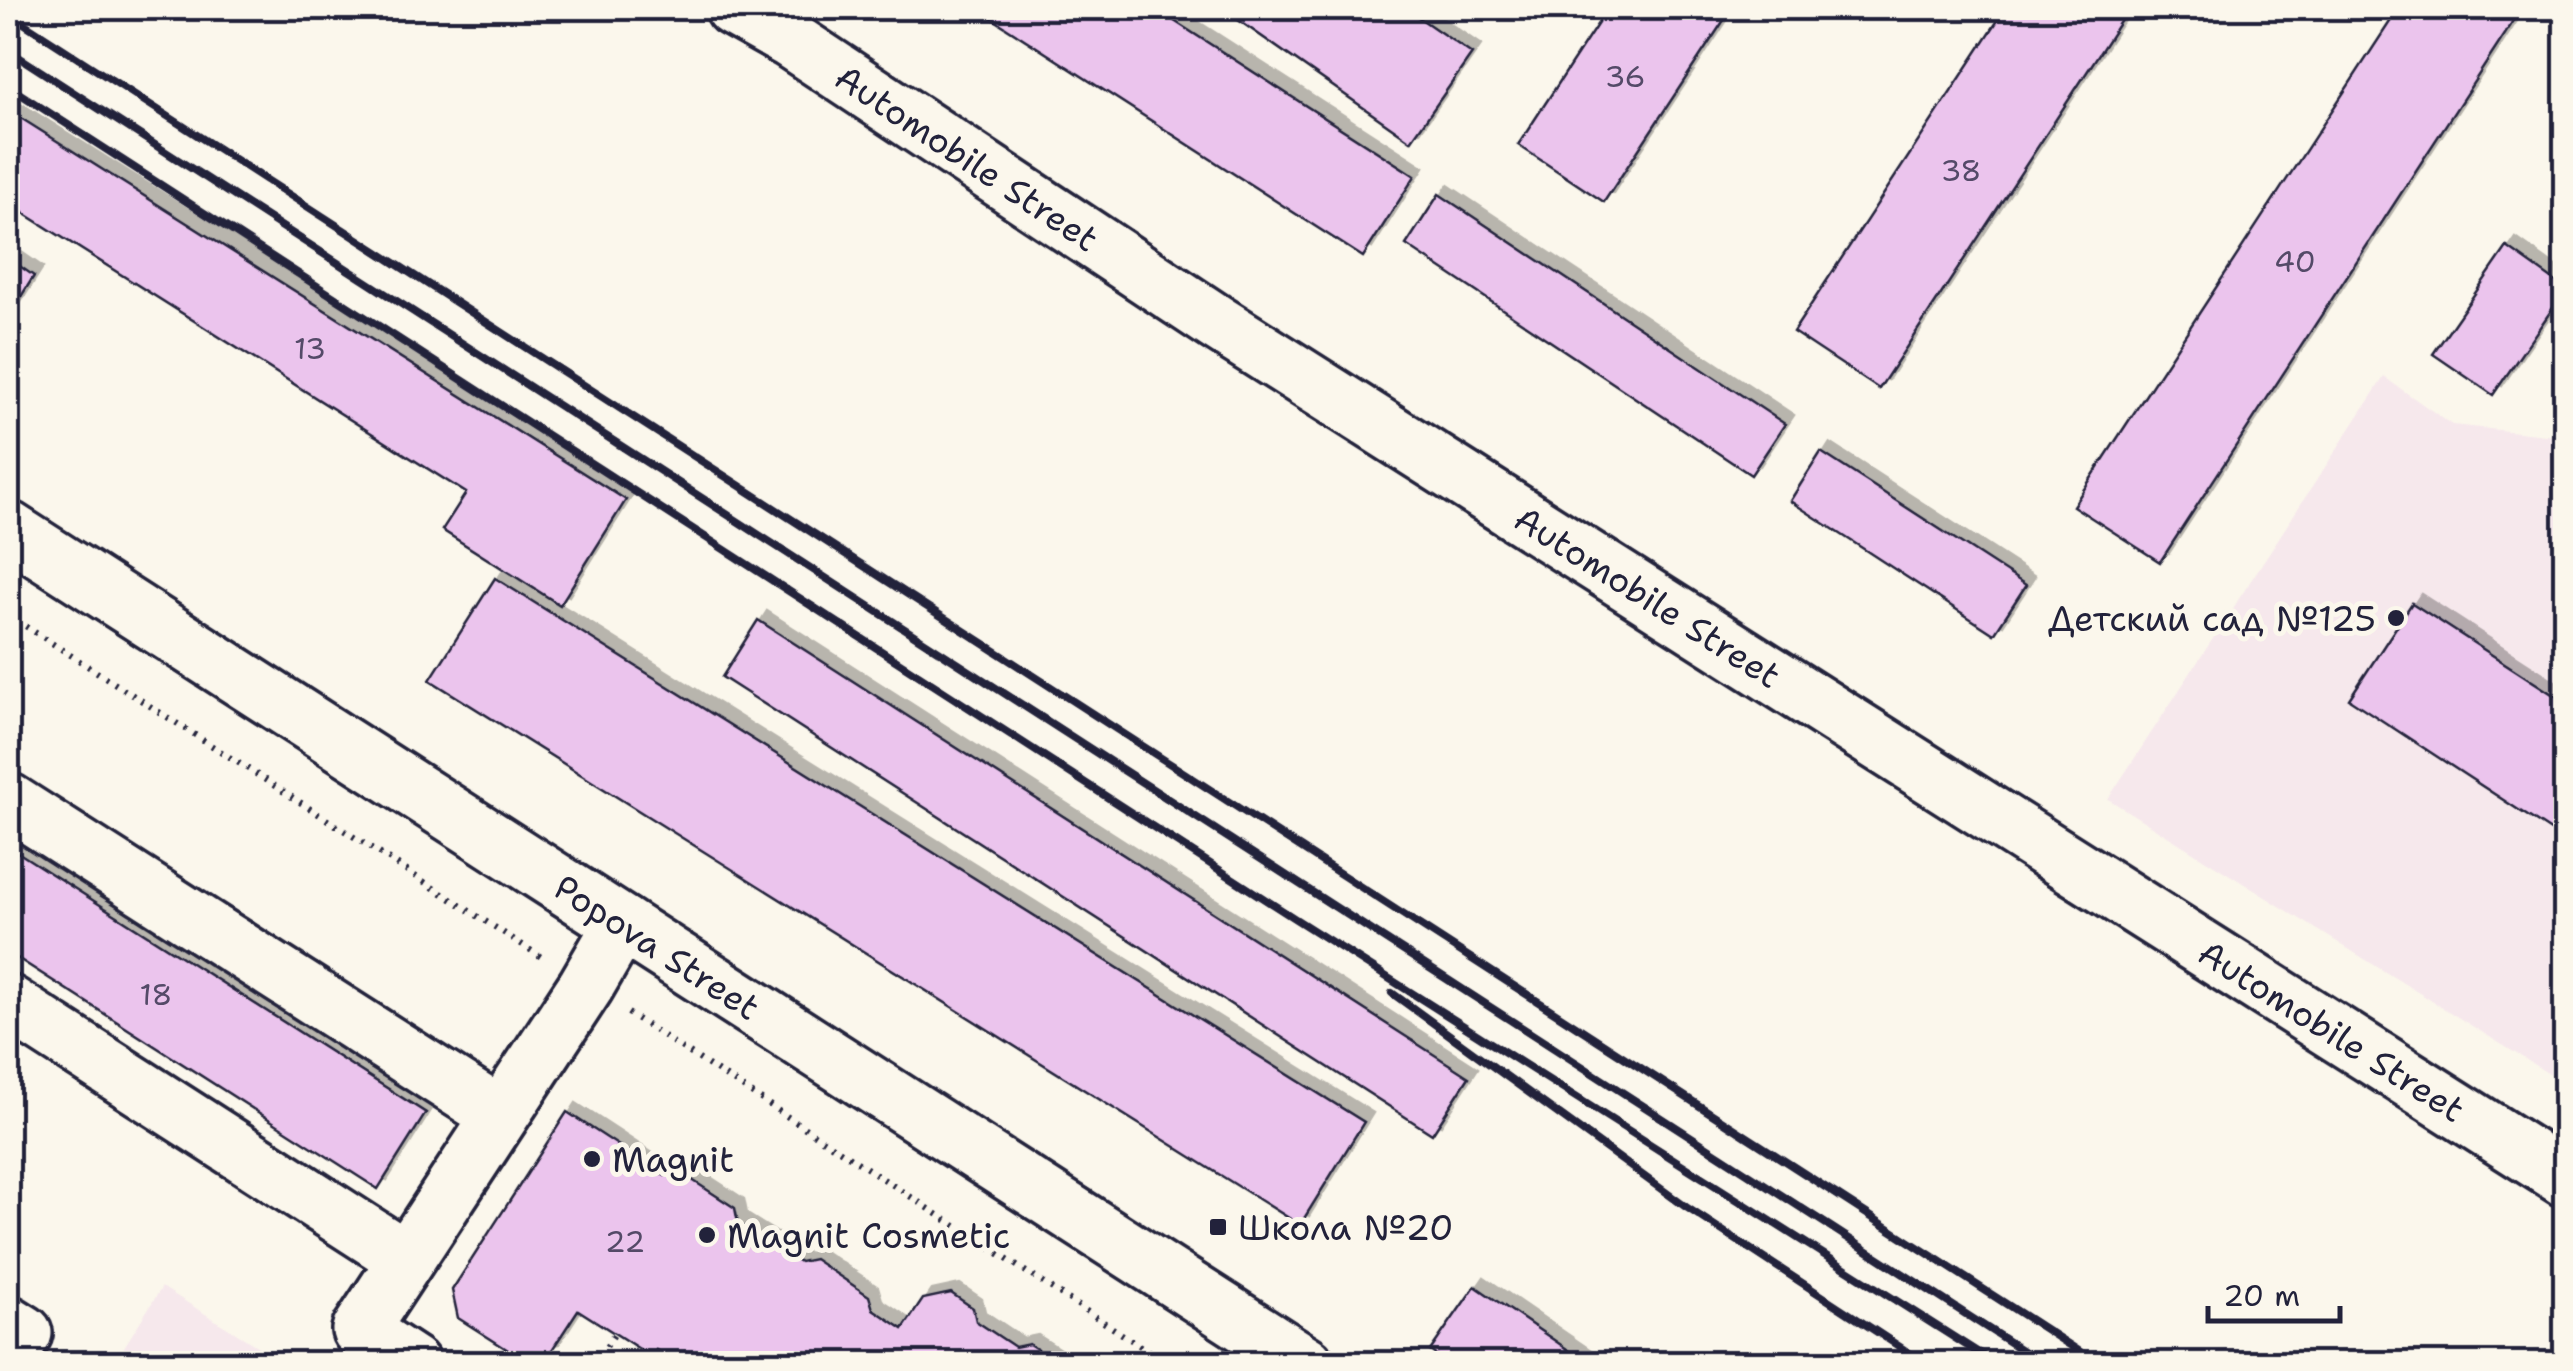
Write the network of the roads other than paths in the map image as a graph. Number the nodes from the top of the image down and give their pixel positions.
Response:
1 (733, 8) edge
2 (8, 530) edge
3 (8, 802) edge
4 (622, 924) junction
5 (8, 1002) edge
6 (499, 1115) junction
7 (2566, 1180) edge
8 (406, 1260) junction
9 (8, 1322) edge
10 (8, 1358) edge
11 (1301, 1362) edge
12 (412, 1364) edge

1 - 7 street, Automobile Street
2 - 4 street, Popova Street
3 - 6 street
4 - 6 street
4 - 11 street, Popova Street
5 - 8 street
6 - 8 street
8 - 12 street
9 - 10 street

